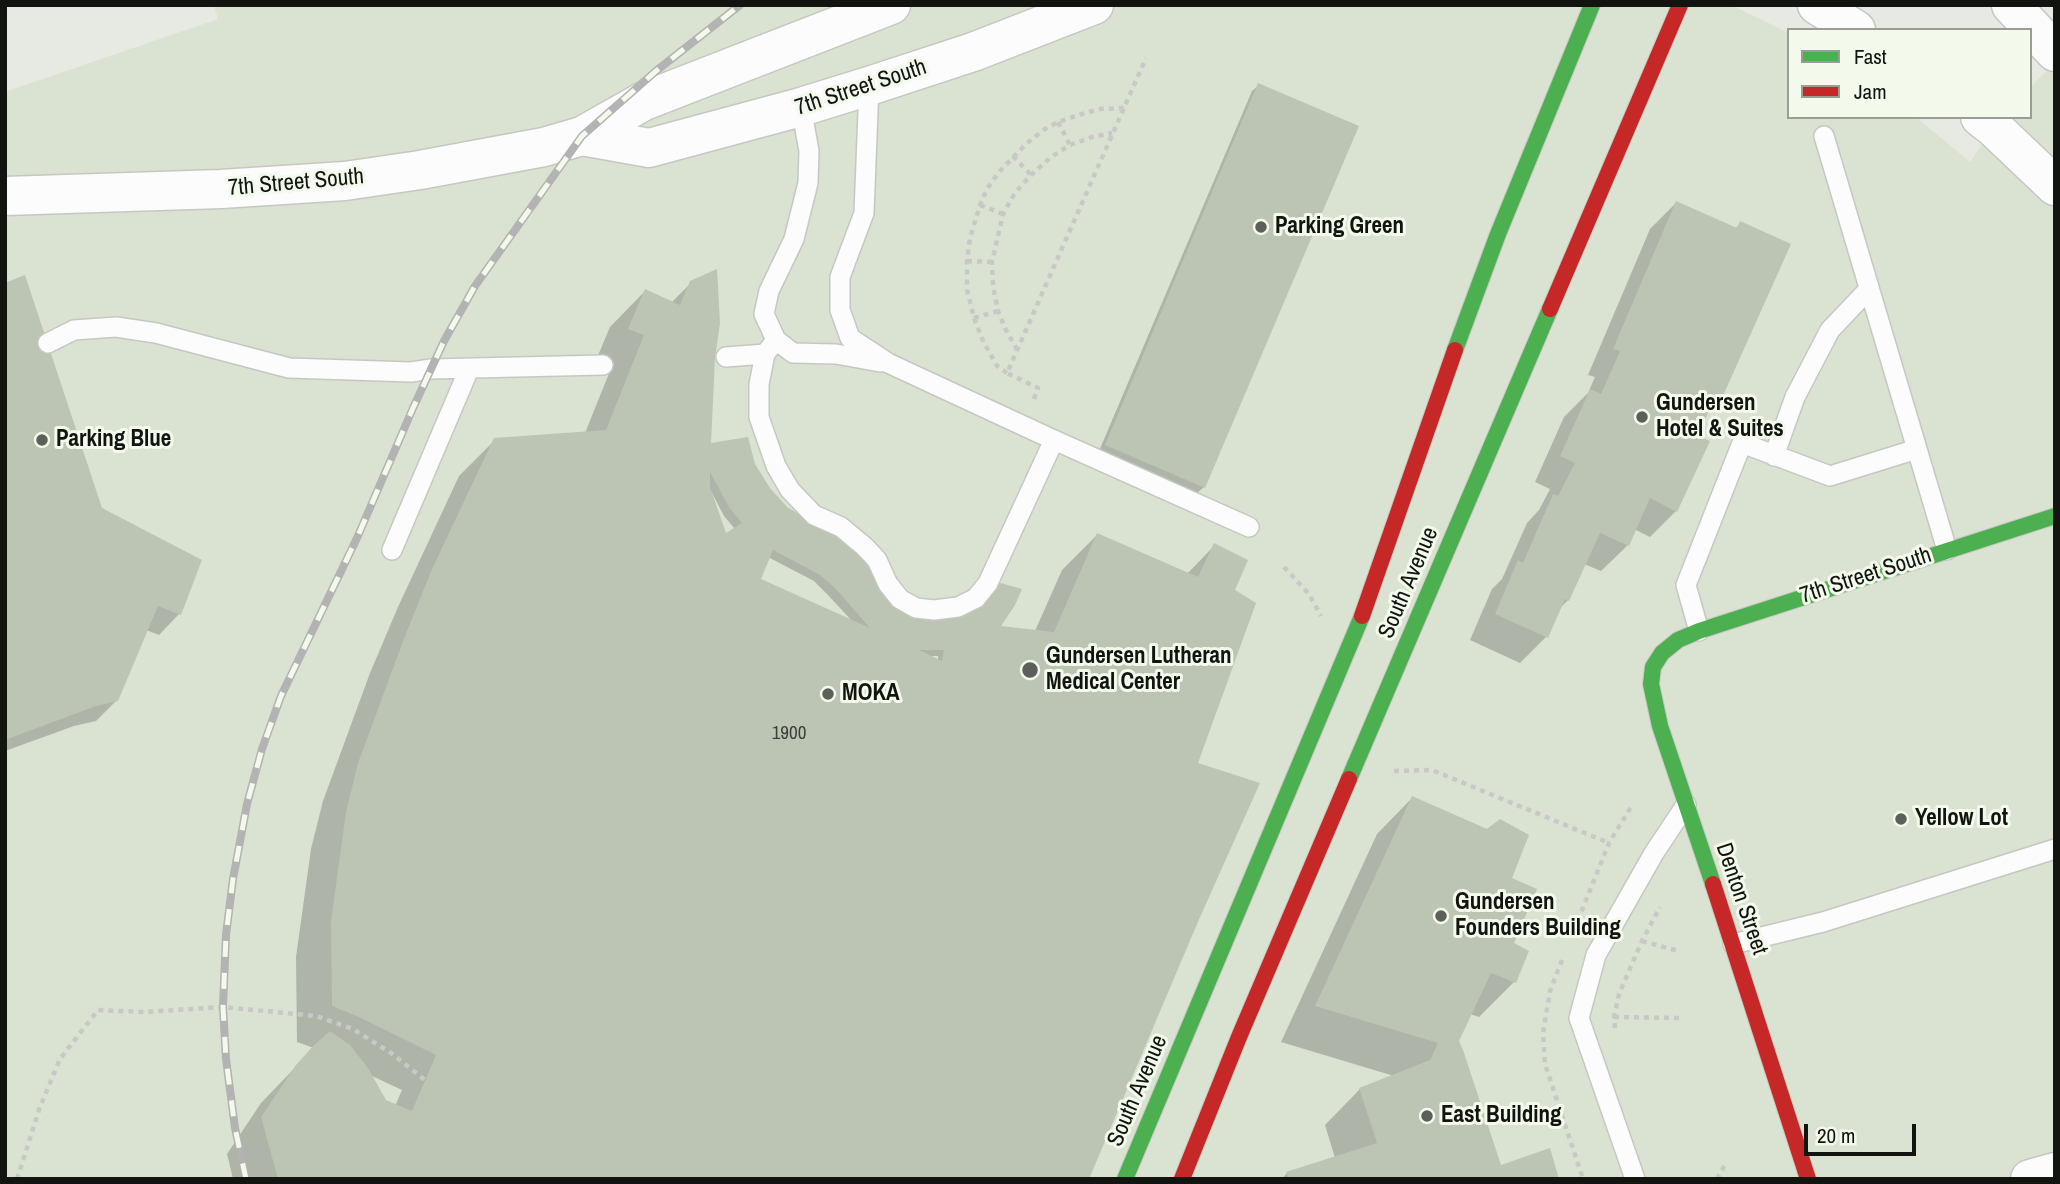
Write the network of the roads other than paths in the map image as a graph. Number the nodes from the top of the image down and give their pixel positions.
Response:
1 (891, 5) edge
2 (1094, 5) edge
3 (1592, 5) edge
4 (1680, 5) edge
5 (1817, 5) edge
6 (2011, 5) edge
7 (1853, 28) edge
8 (2055, 52) edge
9 (869, 86) junction
10 (801, 107) junction
11 (1983, 119) edge
12 (582, 136) junction
13 (1824, 136) dead end
14 (2055, 186) edge
15 (5, 196) edge
16 (1869, 289) junction
17 (48, 344) dead end
18 (770, 347) junction
19 (726, 357) dead end
20 (888, 363) junction
21 (603, 365) dead end
22 (469, 369) junction
23 (1054, 440) junction
24 (1916, 449) junction
25 (1774, 456) junction
26 (2055, 516) edge
27 (1249, 527) dead end
28 (392, 550) dead end
29 (1947, 550) junction
30 (1699, 631) junction
31 (1678, 640) joint
32 (1686, 805) junction
33 (2055, 849) edge
34 (1733, 944) junction
35 (2055, 1172) edge
36 (1125, 1179) edge
37 (1182, 1179) edge
38 (1635, 1179) edge
39 (1808, 1179) edge
40 (2031, 1179) edge

1 - 12 street, 7th Street South
2 - 9 street, 7th Street South
3 - 36 main road, South Avenue
4 - 37 main road, South Avenue
5 - 7 street
6 - 8 street
9 - 10 street, 7th Street South
9 - 20 lane
10 - 12 street, 7th Street South
10 - 18 lane
11 - 14 street
12 - 15 street, 7th Street South
13 - 16 lane
16 - 24 lane
16 - 25 lane
17 - 22 lane
18 - 19 lane
18 - 20 lane
18 - 23 lane
20 - 23 lane
21 - 22 lane
22 - 28 lane
23 - 27 lane
24 - 25 lane
24 - 29 lane
25 - 30 lane
26 - 29 main road, 7th Street South
29 - 30 main road, 7th Street South
30 - 31 main road, 7th Street South
31 - 32 main road, Denton Street
32 - 34 main road, Denton Street
32 - 38 lane
33 - 34 lane
34 - 39 main road, Denton Street
35 - 40 street

